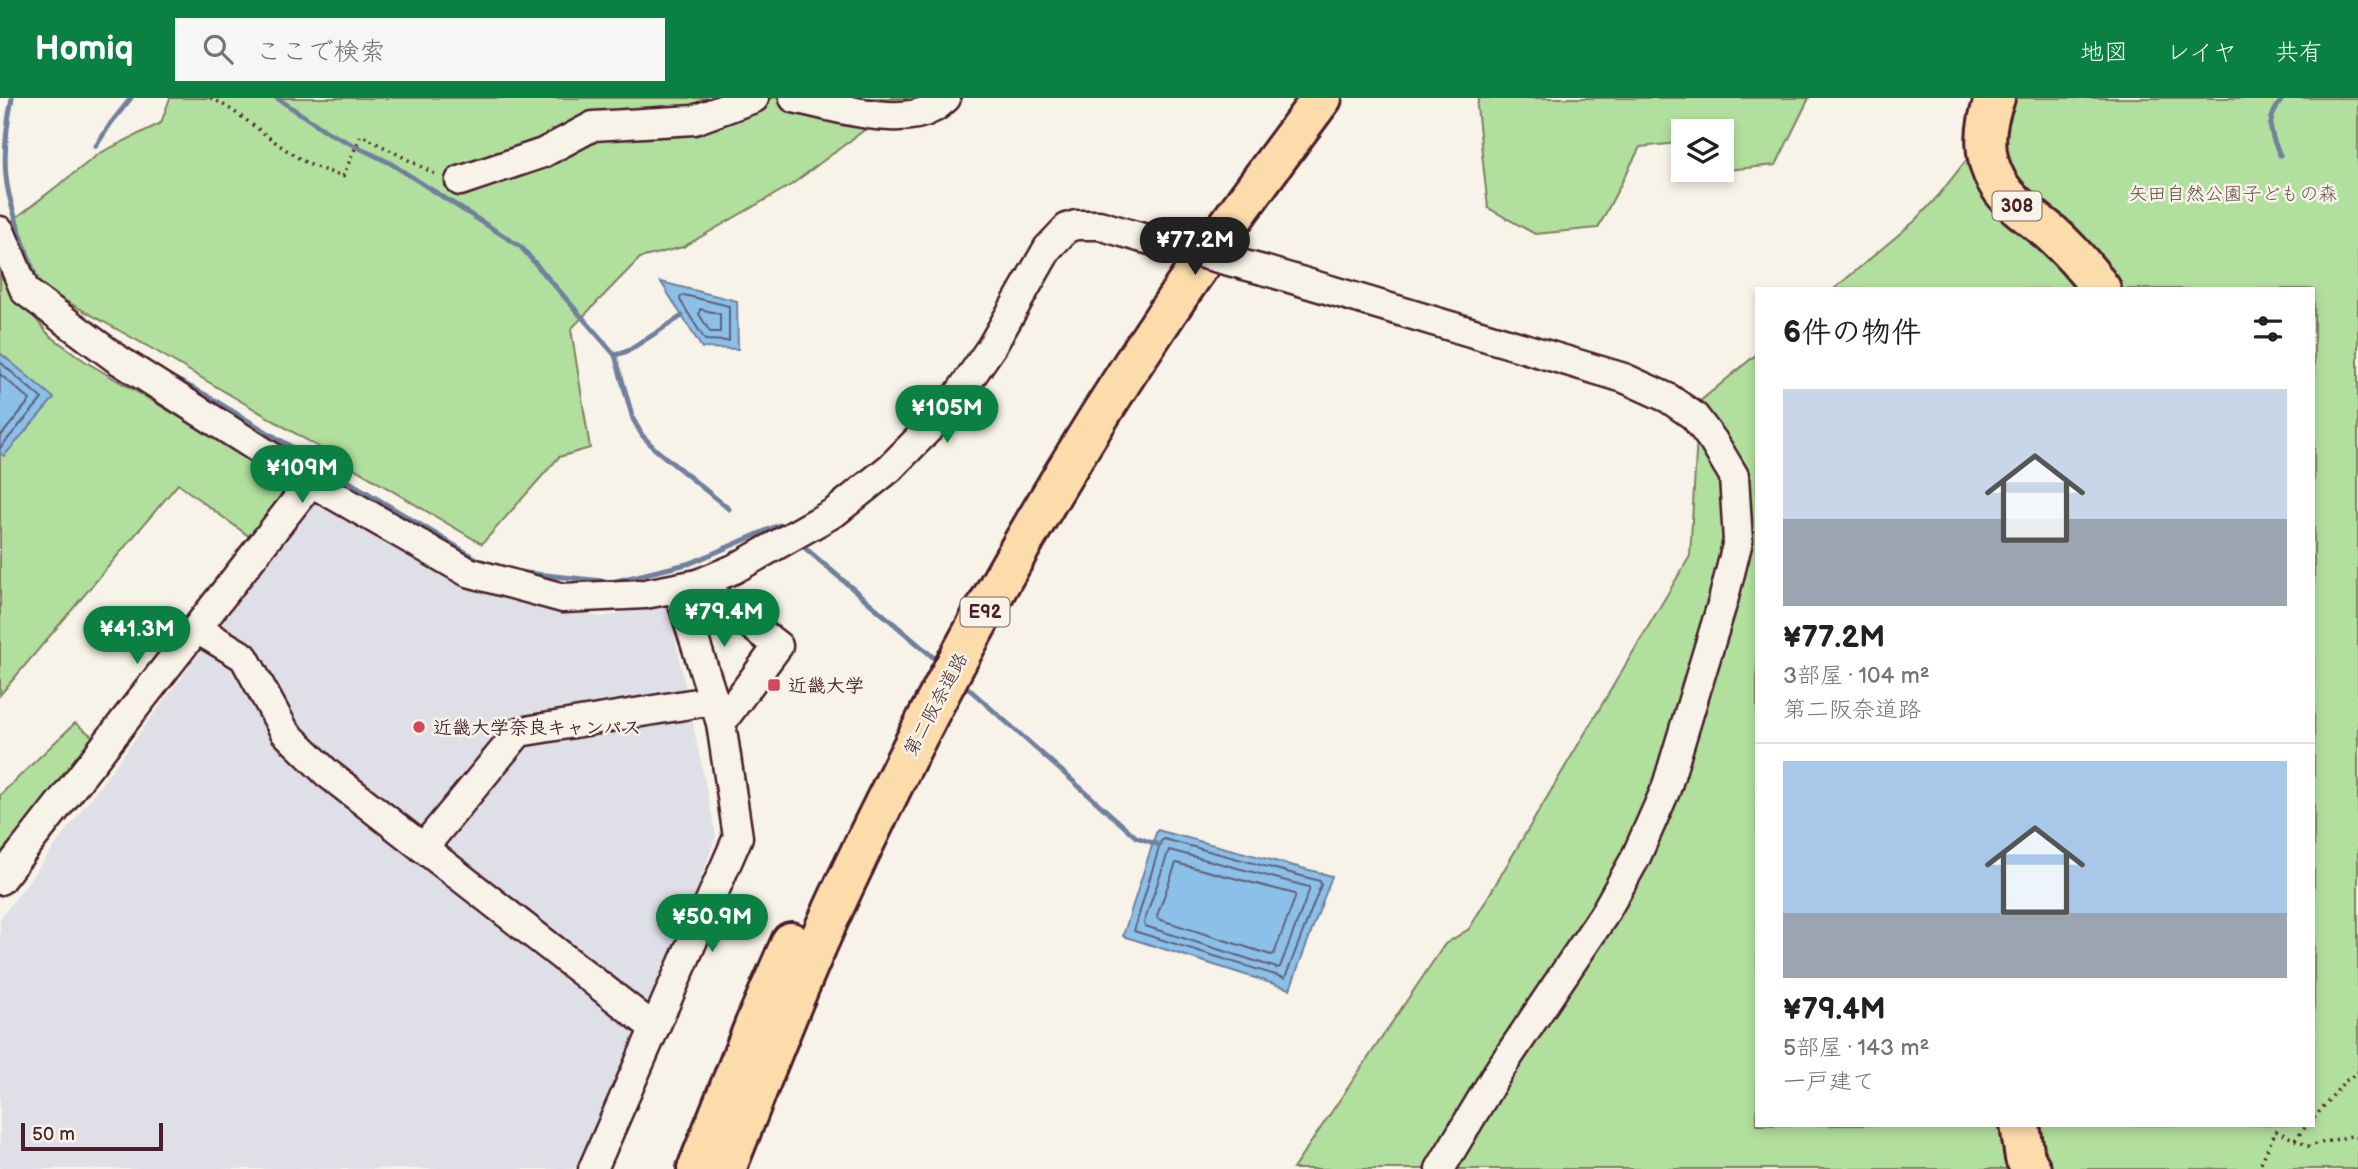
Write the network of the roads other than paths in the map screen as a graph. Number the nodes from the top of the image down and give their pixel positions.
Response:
1 (754, 98) edge
2 (794, 98) edge
3 (946, 98) edge
4 (1289, 98) edge
5 (1322, 98) edge
6 (1995, 98) edge
7 (460, 181) road end
8 (0, 231) edge
9 (2099, 287) edge
10 (311, 482) junction
11 (688, 586) junction
12 (197, 629) junction
13 (718, 712) junction
14 (423, 849) junction
15 (0, 880) edge
16 (654, 1028) junction
17 (2020, 1127) edge
18 (588, 1166) edge
19 (696, 1169) edge
20 (726, 1169) edge
21 (1440, 1169) edge
22 (2031, 1169) edge

1 - 7 street
2 - 3 street
4 - 19 highway, 第二阪奈道路 / E92
5 - 20 highway, 第二阪奈道路 / E92
6 - 9 highway, 308
8 - 10 street
10 - 11 street
10 - 12 street
11 - 13 street
11 - 13 street
11 - 21 street, bridge
12 - 14 street
12 - 15 street
13 - 14 street
13 - 16 street
14 - 16 street
16 - 18 street
17 - 22 highway

